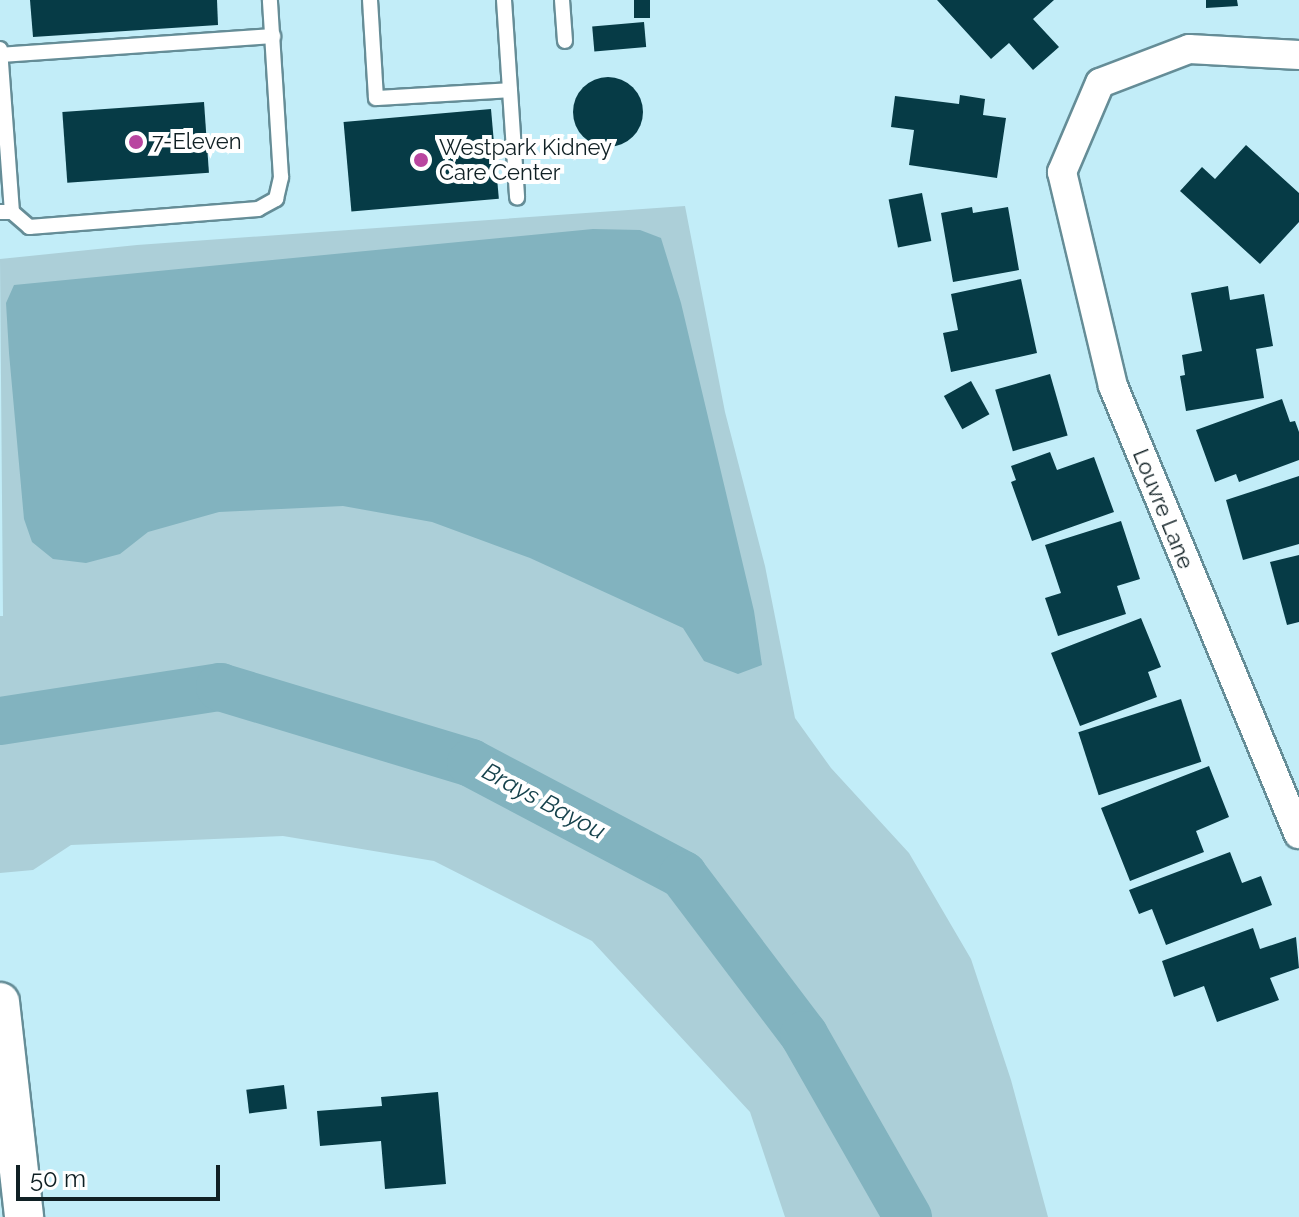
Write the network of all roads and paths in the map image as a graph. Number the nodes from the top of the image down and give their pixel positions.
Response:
1 (270, 0) edge
2 (370, 0) edge
3 (504, 0) edge
4 (562, 0) edge
5 (273, 36) junction
6 (565, 41) dead end
7 (0, 52) edge
8 (1299, 55) edge
9 (510, 90) junction
10 (517, 198) dead end
11 (6, 212) edge
12 (1299, 834) edge
13 (0, 1002) edge
14 (24, 1217) edge

1 - 5 lane
2 - 9 lane
3 - 9 lane
4 - 6 lane
5 - 7 lane
5 - 11 lane
7 - 11 lane
8 - 12 street, Louvre Lane
9 - 10 lane
13 - 14 main road

